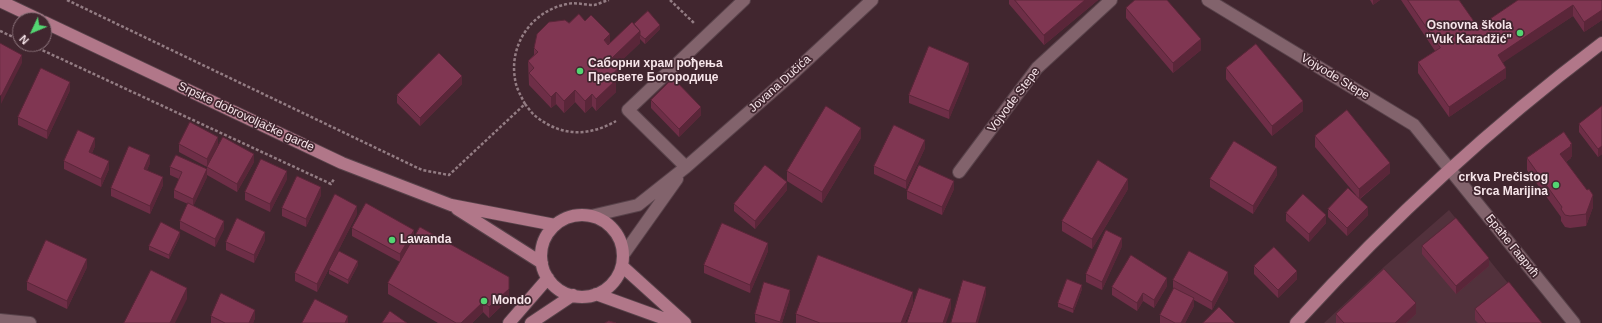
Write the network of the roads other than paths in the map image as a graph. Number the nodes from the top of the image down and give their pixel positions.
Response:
1 (744, 0) edge
2 (872, 0) edge
3 (1110, 0) edge
4 (1208, 0) edge
5 (0, 1) edge
6 (23, 12) edge
7 (52, 26) edge
8 (1602, 43) edge
9 (686, 167) junction
10 (1450, 169) junction
11 (959, 172) dead end
12 (451, 205) junction
13 (591, 216) junction
14 (555, 225) junction
15 (623, 260) junction
16 (542, 262) junction
17 (548, 278) junction
18 (596, 294) junction
19 (573, 296) junction
20 (0, 320) edge
21 (30, 323) edge
22 (508, 323) edge
23 (531, 323) edge
24 (676, 323) edge
25 (685, 323) edge
26 (1296, 323) edge
27 (1574, 323) edge

1 - 9 street
2 - 9 street, Jovana Dučića
3 - 11 street, Vojvode Stepe
4 - 10 street, Vojvode Stepe
5 - 6 main road
7 - 12 main road, Srpske dobrovoljačke garde
8 - 10 main road
9 - 13 street
9 - 15 street
10 - 26 main road
10 - 27 street, Браће Гаврић
12 - 14 main road
12 - 16 main road
13 - 14 main road
13 - 15 main road
14 - 16 main road
15 - 18 main road
15 - 25 main road
16 - 17 main road
17 - 19 main road
17 - 22 main road
18 - 19 main road
18 - 24 main road
19 - 23 main road
20 - 21 street

